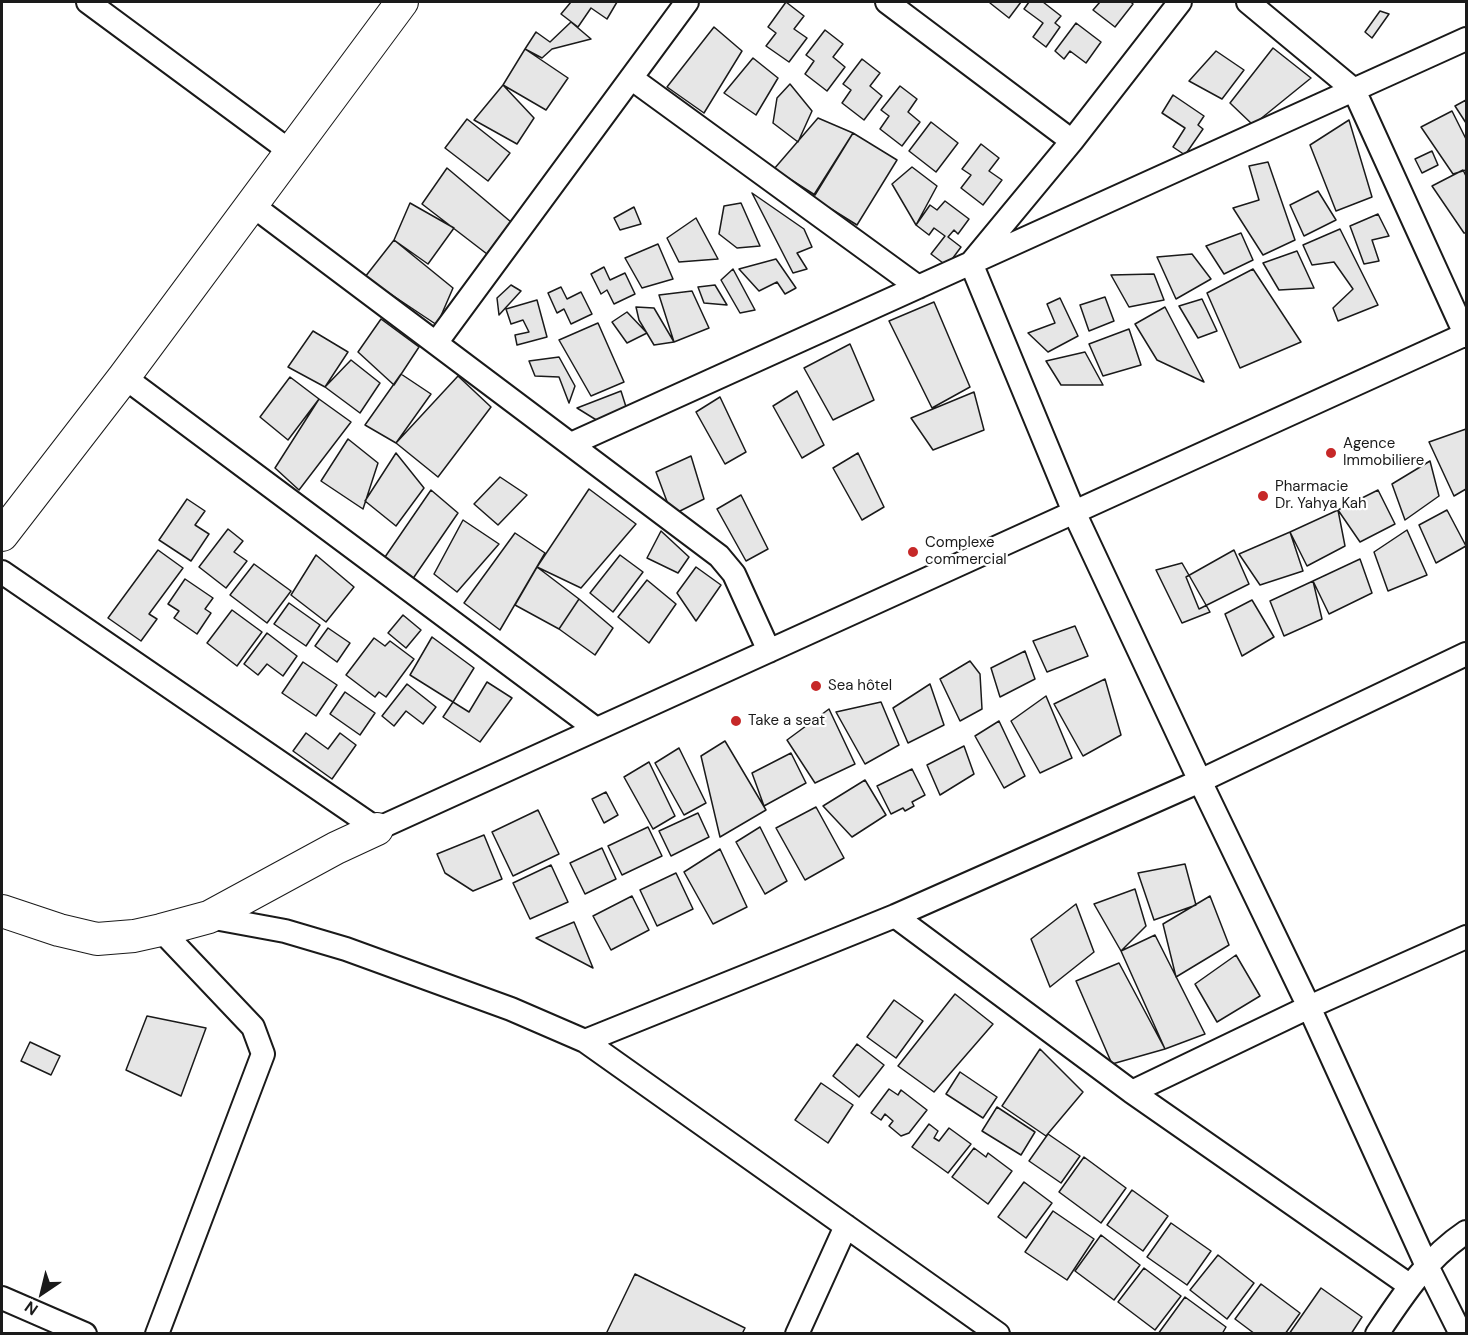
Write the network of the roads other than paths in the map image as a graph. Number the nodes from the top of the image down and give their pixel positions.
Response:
1 (88, 2) edge
2 (687, 2) edge
3 (887, 2) edge
4 (1180, 2) edge
5 (1248, 2) edge
6 (399, 3) edge
7 (1467, 39) edge
8 (630, 78) junction
9 (1354, 90) junction
10 (1072, 141) junction
11 (291, 152) junction
12 (252, 205) junction
13 (971, 263) junction
14 (918, 287) junction
15 (1466, 335) edge
16 (436, 343) junction
17 (124, 377) junction
18 (571, 444) junction
19 (1074, 512) junction
20 (2, 535) edge
21 (2, 572) edge
22 (769, 651) junction
23 (1467, 654) edge
24 (596, 729) junction
25 (1200, 781) junction
26 (377, 829) junction
27 (2, 910) edge
28 (895, 916) junction
29 (209, 917) junction
30 (161, 930) junction
31 (1467, 937) edge
32 (1309, 1007) junction
33 (585, 1041) junction
34 (1132, 1092) junction
35 (846, 1226) junction
36 (1467, 1232) edge
37 (1426, 1264) junction
38 (1409, 1285) junction
39 (2, 1298) edge
40 (85, 1334) edge
41 (157, 1334) edge
42 (797, 1334) edge
43 (998, 1334) edge
44 (1377, 1334) edge
45 (1461, 1334) edge

1 - 11 street
2 - 8 street
3 - 10 street
4 - 10 street
5 - 9 street
6 - 11 street
7 - 9 street
8 - 14 street
8 - 16 street
9 - 13 street
9 - 15 street
10 - 13 street
11 - 12 street
12 - 16 street
12 - 17 street
13 - 14 street
13 - 19 street
14 - 18 street
15 - 19 street
16 - 18 street
17 - 20 street
17 - 24 street
18 - 22 street
19 - 22 street
19 - 25 street
21 - 26 street
22 - 24 street
23 - 25 street
24 - 26 street
25 - 28 street
25 - 32 street
26 - 29 street
27 - 30 street
28 - 33 street
28 - 34 street
29 - 30 street
29 - 33 street
30 - 41 street
31 - 32 street
32 - 34 street
32 - 37 street
33 - 35 street
34 - 38 street
35 - 42 street
35 - 43 street
36 - 37 street
37 - 38 street
37 - 45 street
38 - 44 street
39 - 40 street

